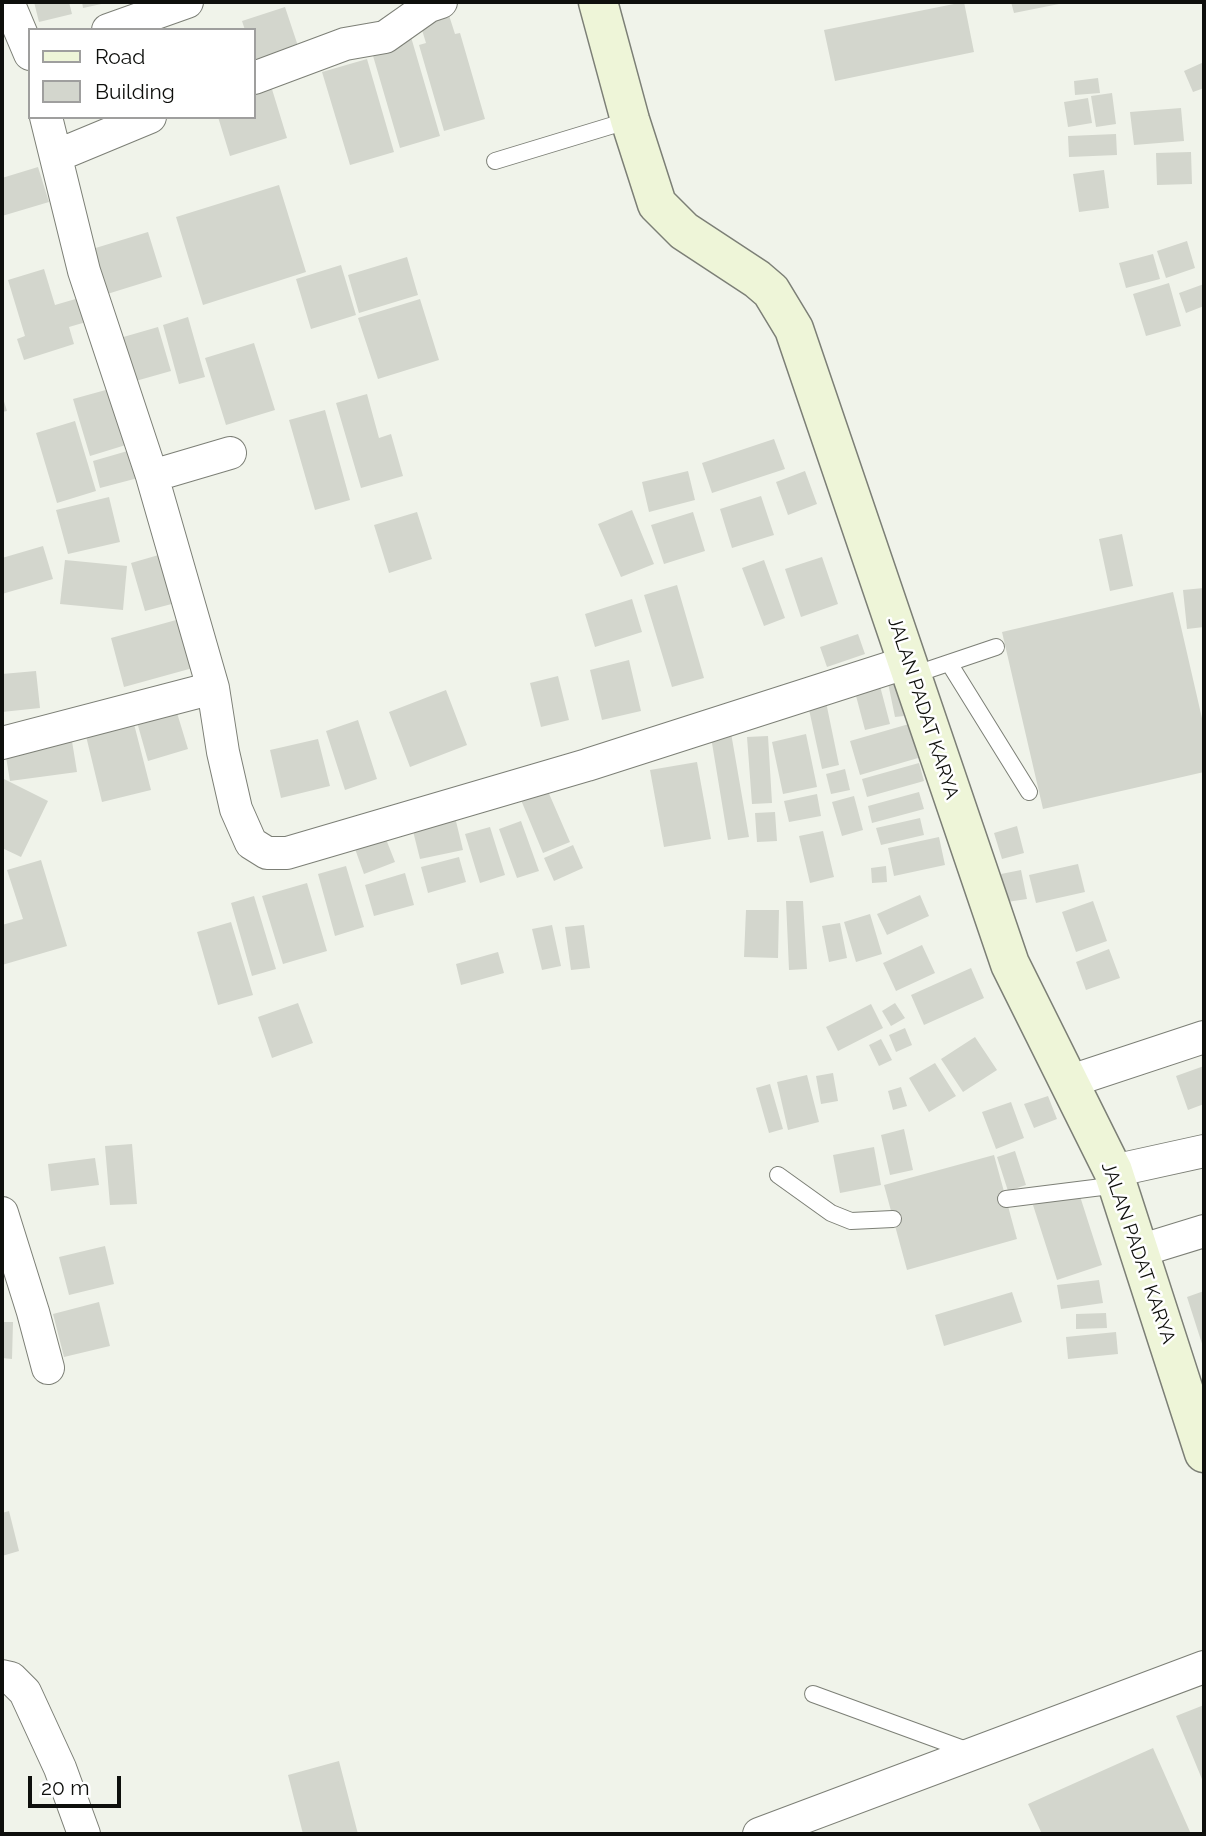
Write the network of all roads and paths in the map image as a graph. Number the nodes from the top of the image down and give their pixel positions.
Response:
1 (8, 2) edge
2 (187, 2) edge
3 (441, 2) edge
4 (598, 2) edge
5 (114, 28) edge
6 (28, 49) edge
7 (256, 77) edge
8 (47, 119) edge
9 (145, 119) edge
10 (629, 120) junction
11 (56, 156) junction
12 (495, 160) dead end
13 (230, 453) dead end
14 (152, 476) junction
15 (996, 647) dead end
16 (949, 663) junction
17 (910, 668) junction
18 (214, 688) junction
19 (2, 743) edge
20 (1029, 792) dead end
21 (1204, 1037) edge
22 (1068, 1082) junction
23 (1204, 1151) edge
24 (778, 1175) dead end
25 (1115, 1178) junction
26 (1006, 1199) dead end
27 (2, 1213) edge
28 (893, 1219) dead end
29 (1204, 1231) edge
30 (1139, 1251) junction
31 (48, 1368) dead end
32 (1196, 1395) edge
33 (1204, 1453) edge
34 (1204, 1667) edge
35 (2, 1676) edge
36 (813, 1694) dead end
37 (974, 1753) junction
38 (763, 1833) edge
39 (84, 1834) edge

1 - 6 street
2 - 5 street
3 - 7 street
4 - 10 street, JALAN PADAT KARYA
8 - 11 street
9 - 11 street
10 - 12 lane
10 - 17 street, JALAN PADAT KARYA
11 - 14 street
13 - 14 street
14 - 18 street
15 - 16 lane
16 - 17 lane
16 - 20 lane
17 - 18 street
17 - 22 street, JALAN PADAT KARYA
18 - 19 street
21 - 22 street
22 - 25 street, JALAN PADAT KARYA
23 - 25 street
24 - 28 lane
25 - 26 lane
25 - 30 street, JALAN PADAT KARYA
27 - 31 street
29 - 30 street
30 - 32 street, JALAN PADAT KARYA
32 - 33 street, JALAN PADAT KARYA
34 - 37 street
35 - 39 street
36 - 37 lane
37 - 38 street

